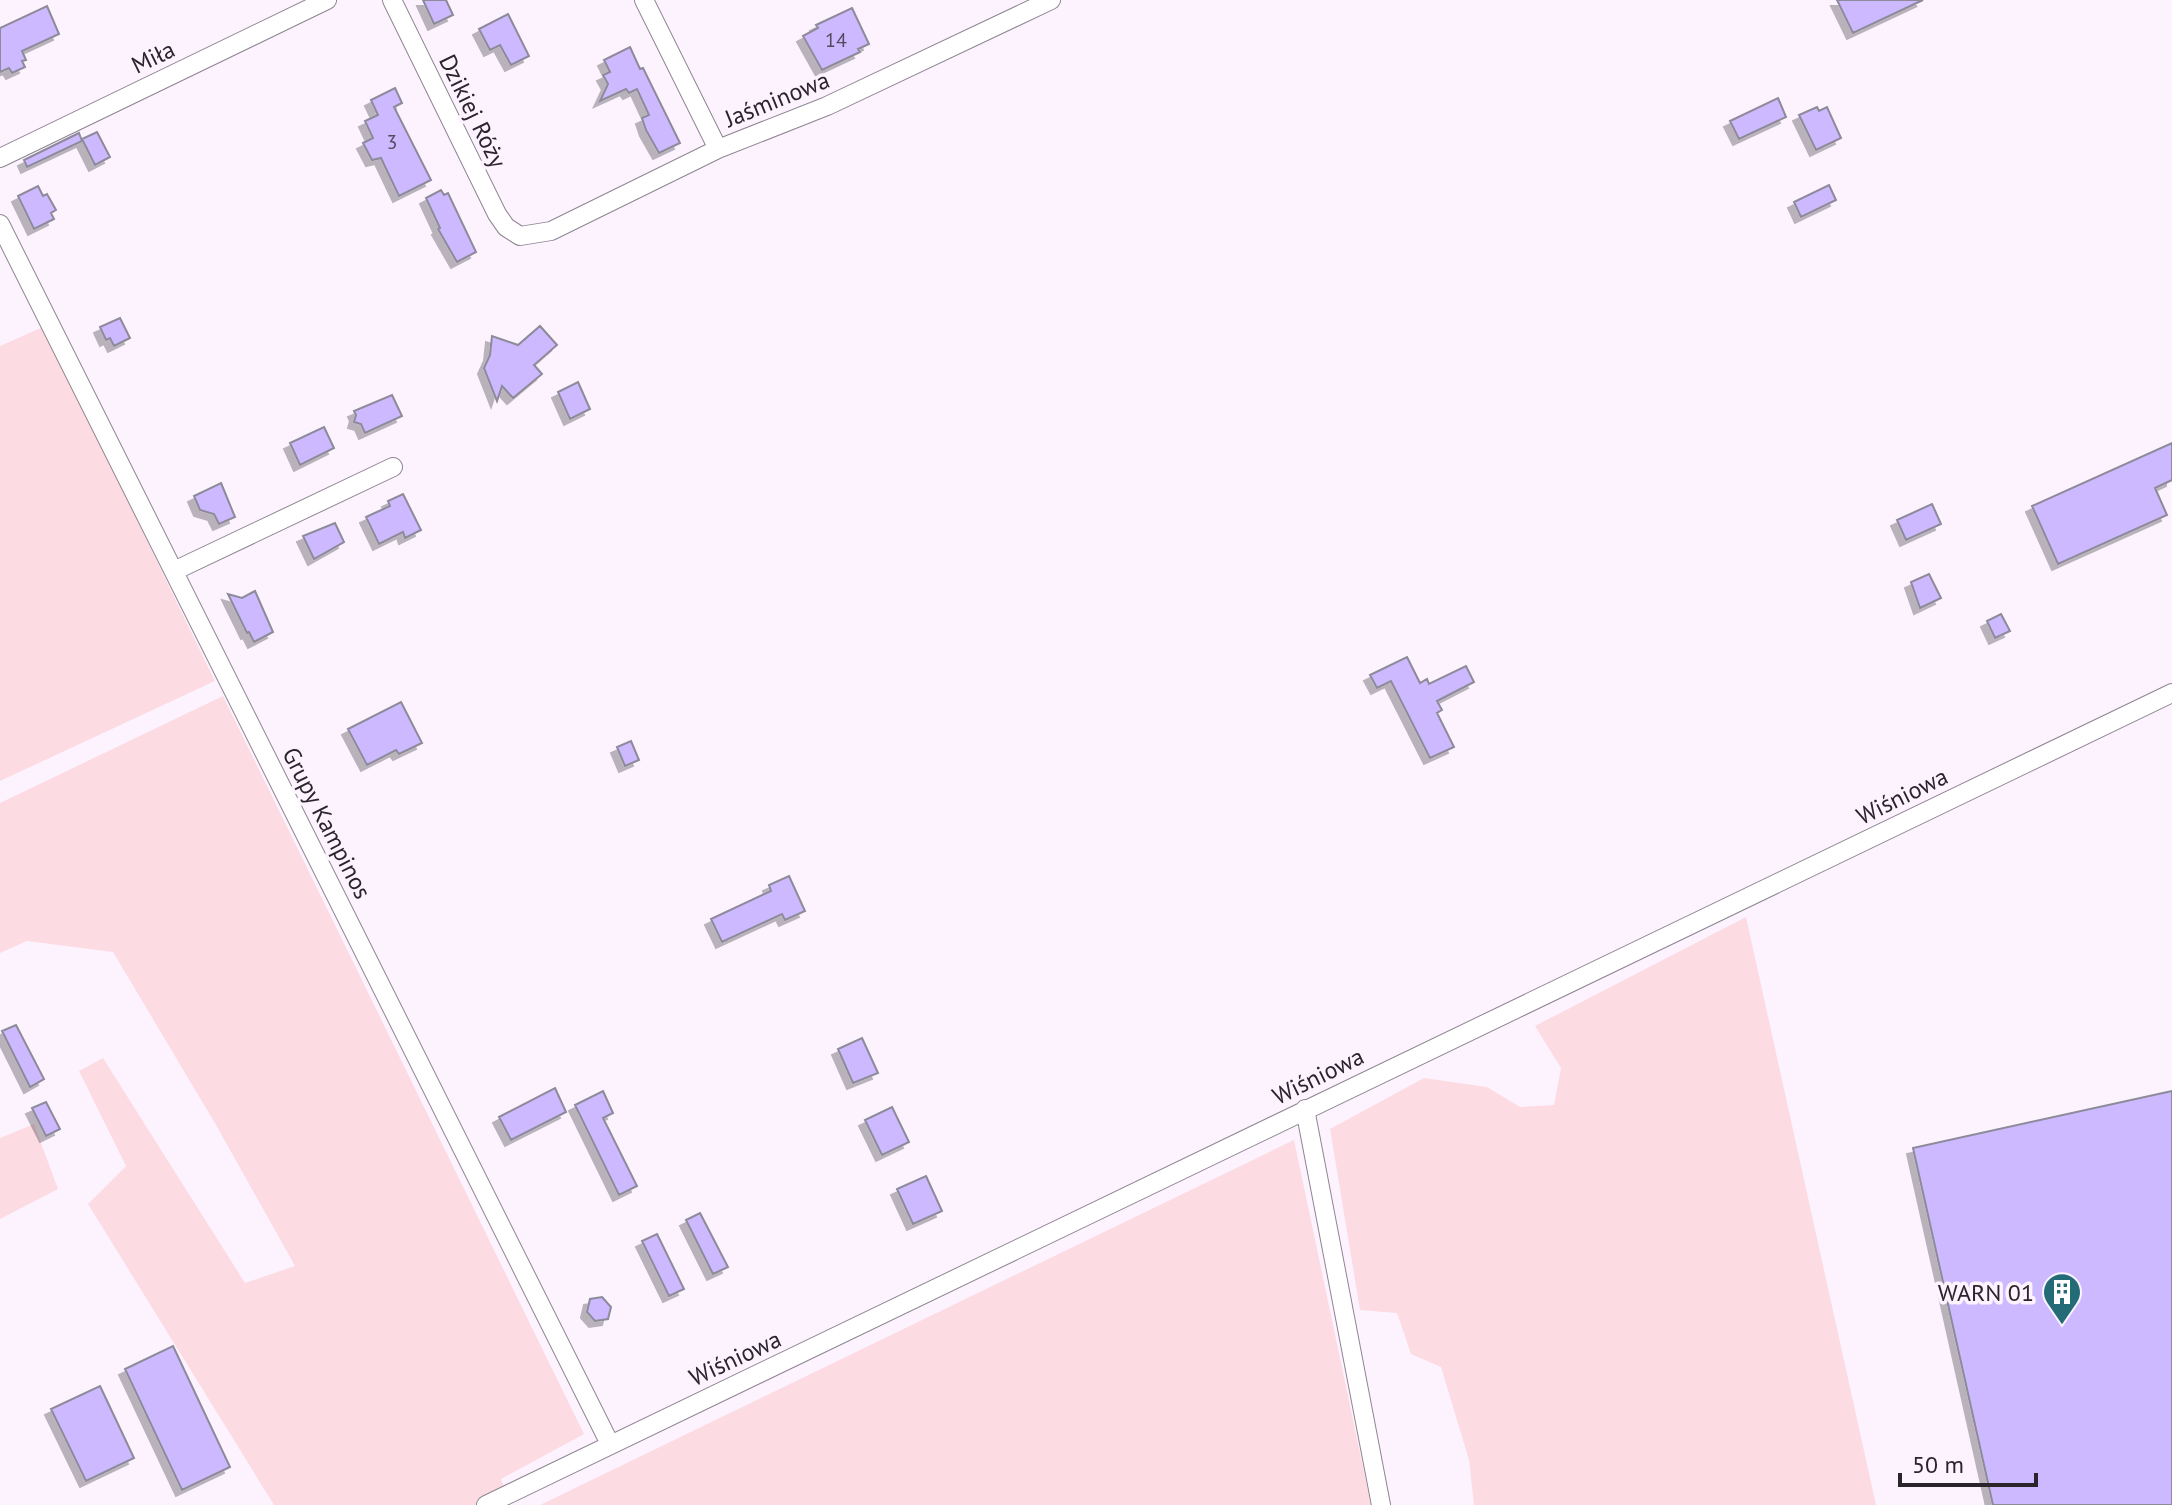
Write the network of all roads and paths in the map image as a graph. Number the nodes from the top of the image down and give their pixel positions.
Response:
1 (327, 0) edge
2 (392, 0) edge
3 (644, 0) edge
4 (1051, 0) edge
5 (718, 149) junction
6 (0, 158) edge
7 (0, 224) edge
8 (520, 236) joint
9 (393, 467) dead end
10 (174, 571) junction
11 (2172, 693) edge
12 (1305, 1109) junction
13 (610, 1444) junction
14 (486, 1505) edge
15 (1381, 1505) edge

1 - 6 street, Miła
2 - 8 street, Dzikiej Róży
3 - 5 street
4 - 5 street, Jaśminowa
5 - 8 street, Jaśminowa
7 - 10 street, Grupy Kampinos
9 - 10 street
10 - 13 street, Grupy Kampinos
11 - 12 street, Wiśniowa
12 - 13 street, Wiśniowa
12 - 15 street
13 - 14 street, Wiśniowa

